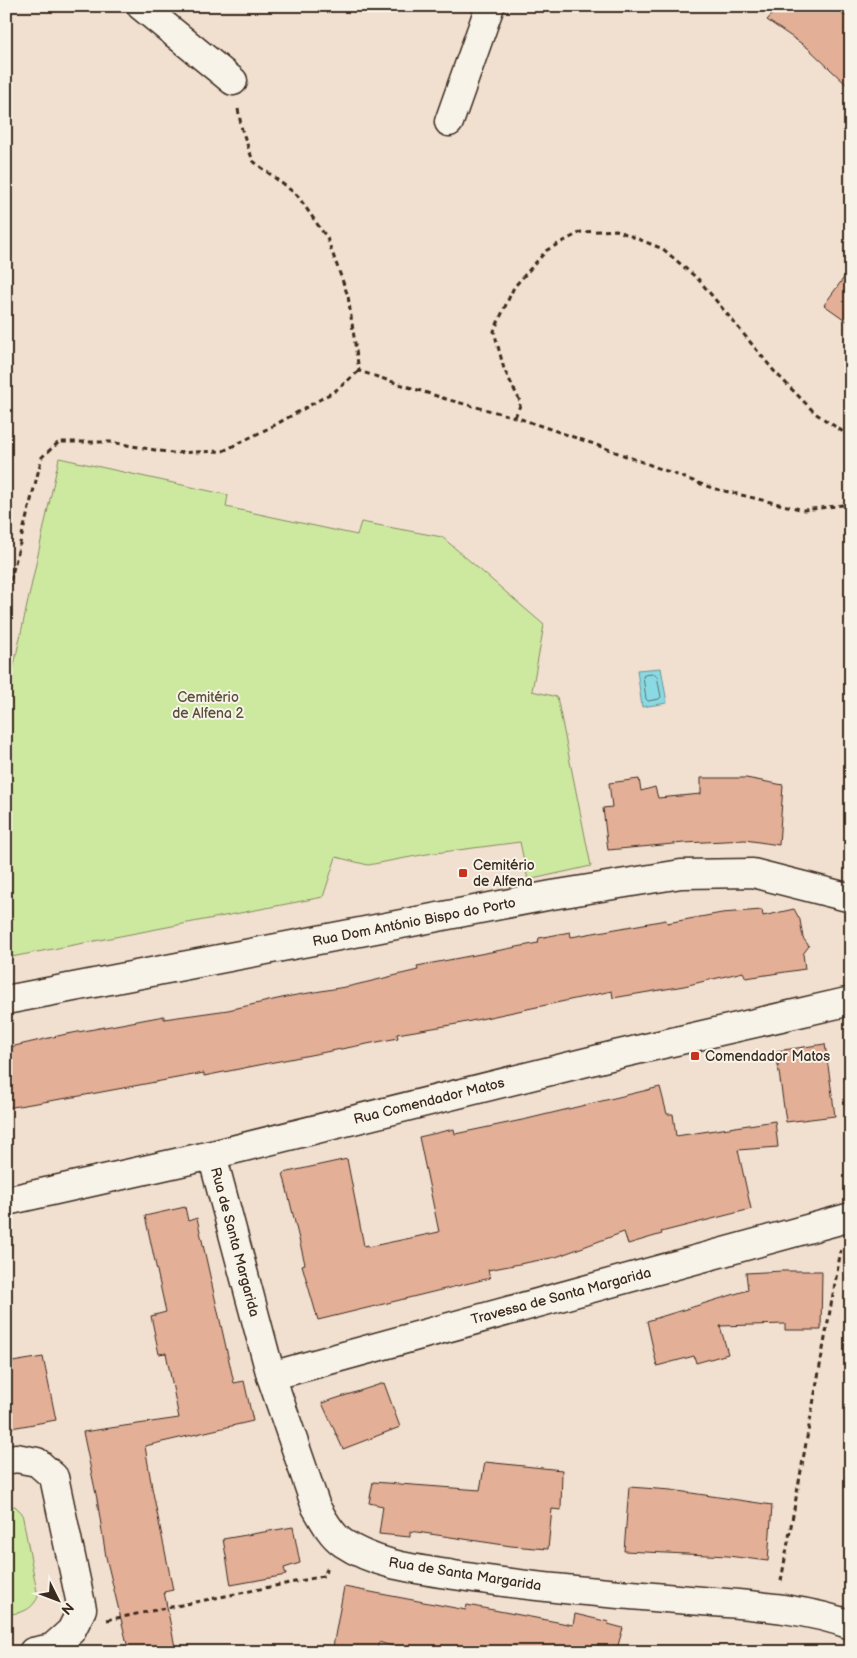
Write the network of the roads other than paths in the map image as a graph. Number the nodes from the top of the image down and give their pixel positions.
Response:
1 (140, 6) edge
2 (490, 6) edge
3 (233, 81) road end
4 (449, 122) dead end
5 (851, 898) edge
6 (6, 1000) edge
7 (851, 1001) edge
8 (212, 1155) junction
9 (6, 1201) edge
10 (849, 1217) edge
11 (271, 1376) junction
12 (6, 1460) edge
13 (851, 1625) edge
14 (33, 1652) edge

1 - 3 street
2 - 4 street
5 - 6 street, Rua Dom António Bispo do Porto
7 - 8 street, Rua Comendador Matos
8 - 9 street, Rua Comendador Matos
8 - 11 street, Rua de Santa Margarida
10 - 11 street, Travessa de Santa Margarida
11 - 13 street, Rua de Santa Margarida
12 - 14 street

